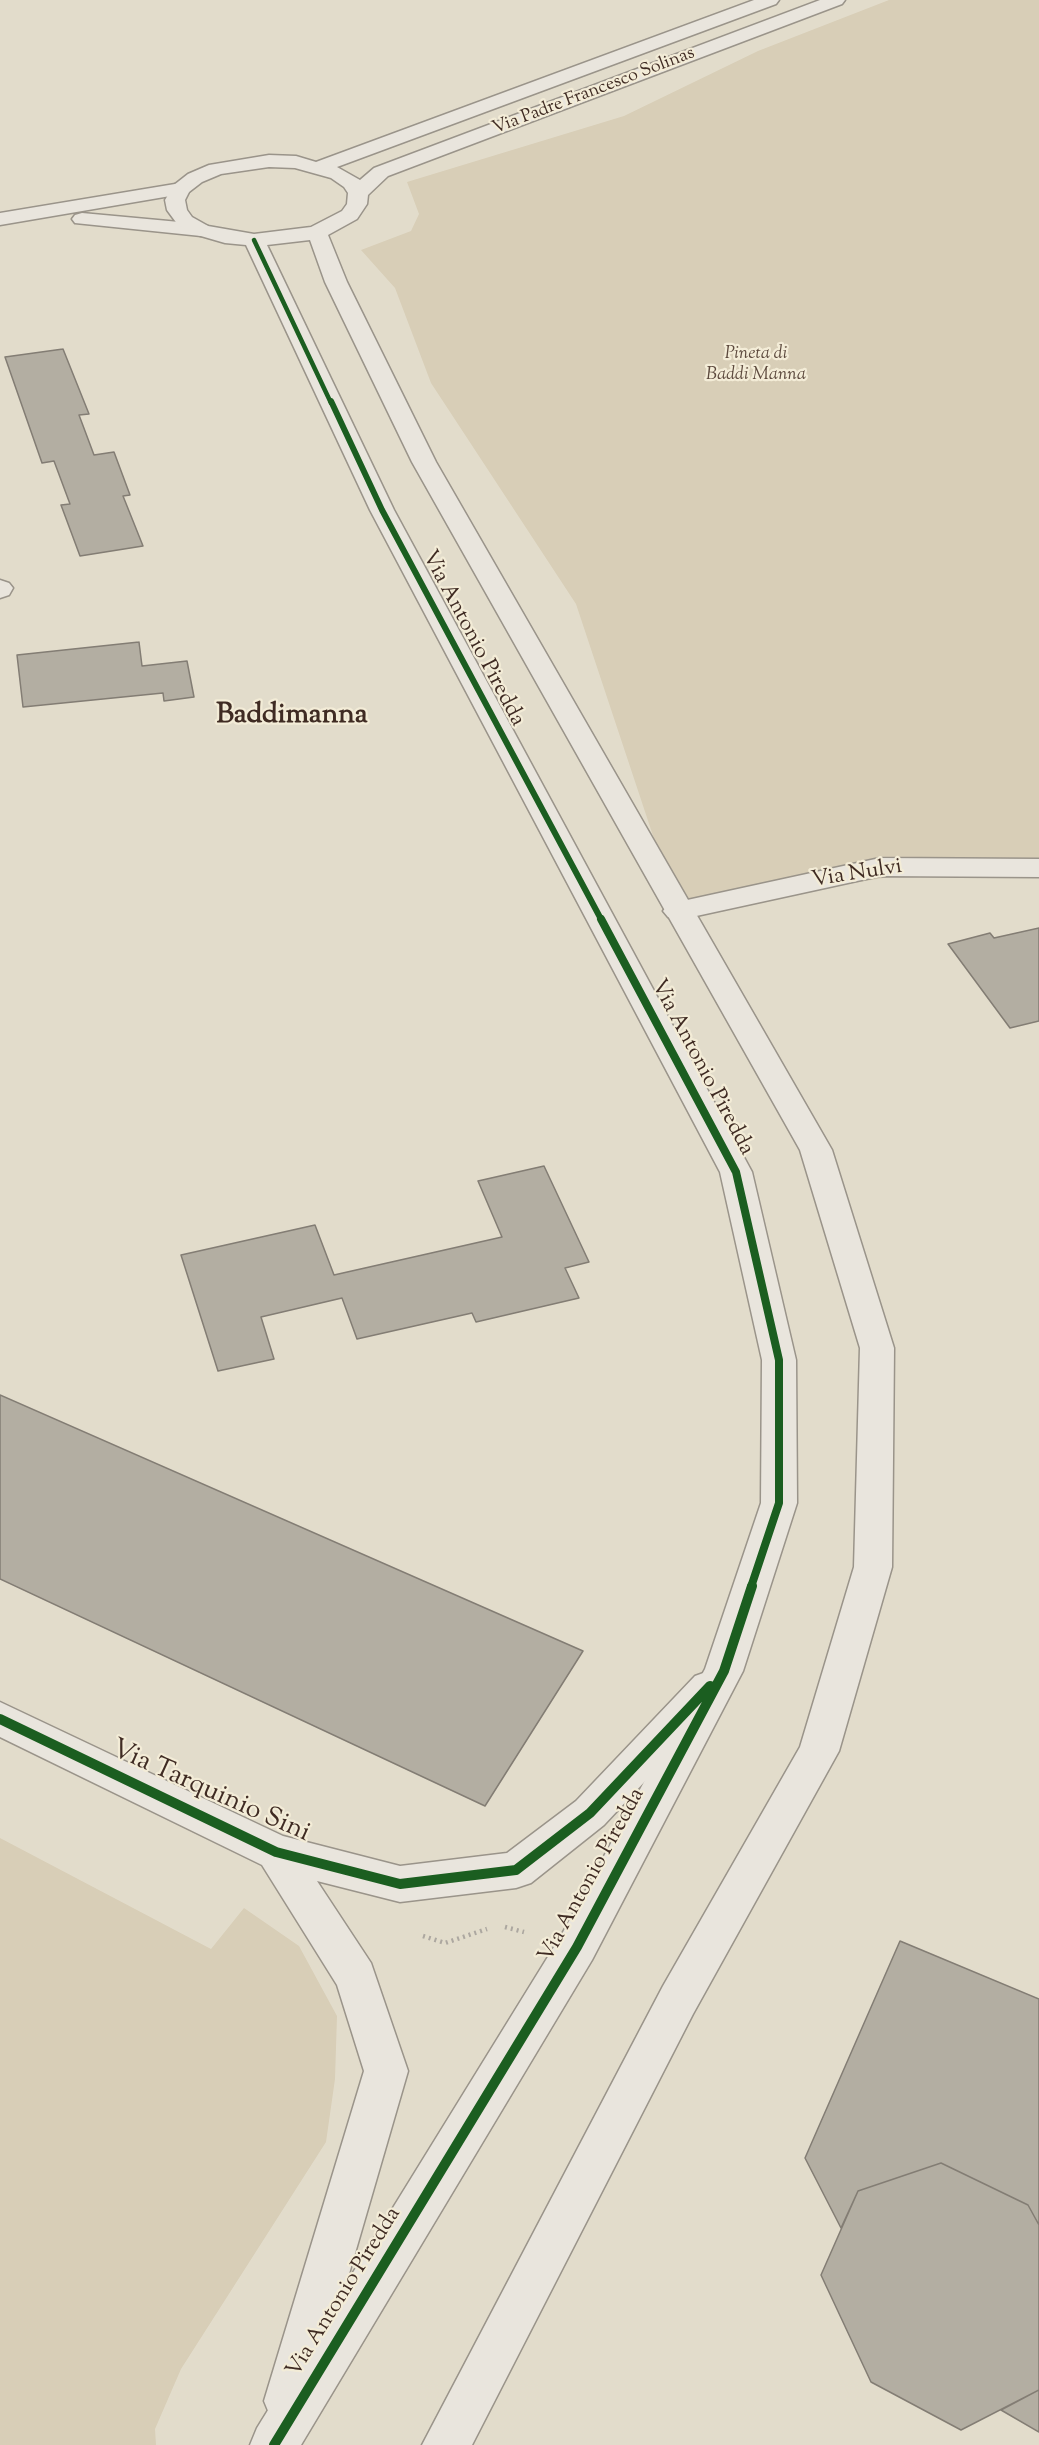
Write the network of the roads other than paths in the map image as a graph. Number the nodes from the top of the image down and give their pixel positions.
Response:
1 (770, 0) edge
2 (836, 0) edge
3 (320, 167) junction
4 (181, 189) junction
5 (358, 193) junction
6 (26, 216) junction
7 (0, 219) edge
8 (201, 230) junction
9 (317, 232) junction
10 (254, 240) junction
11 (1039, 868) edge
12 (678, 911) junction
13 (724, 1671) junction
14 (0, 1719) edge
15 (276, 1852) junction
16 (276, 2441) edge
17 (446, 2445) edge

1 - 3 street, Via Padre Francesco Solinas
2 - 5 street, Via Padre Francesco Solinas
3 - 4 street
3 - 5 street
4 - 6 street
4 - 8 street
5 - 9 street
6 - 7 street
6 - 8 street
8 - 10 street
9 - 10 street
9 - 12 street, Via Antonio Piredda
10 - 13 street, Via Antonio Piredda
11 - 12 street, Via Nulvi
12 - 17 street, Via Antonio Piredda
13 - 15 street, Via Tarquinio Sini
13 - 16 street, Via Antonio Piredda
14 - 15 street, Via Tarquinio Sini
15 - 16 street, Via Tarquinio Sini

